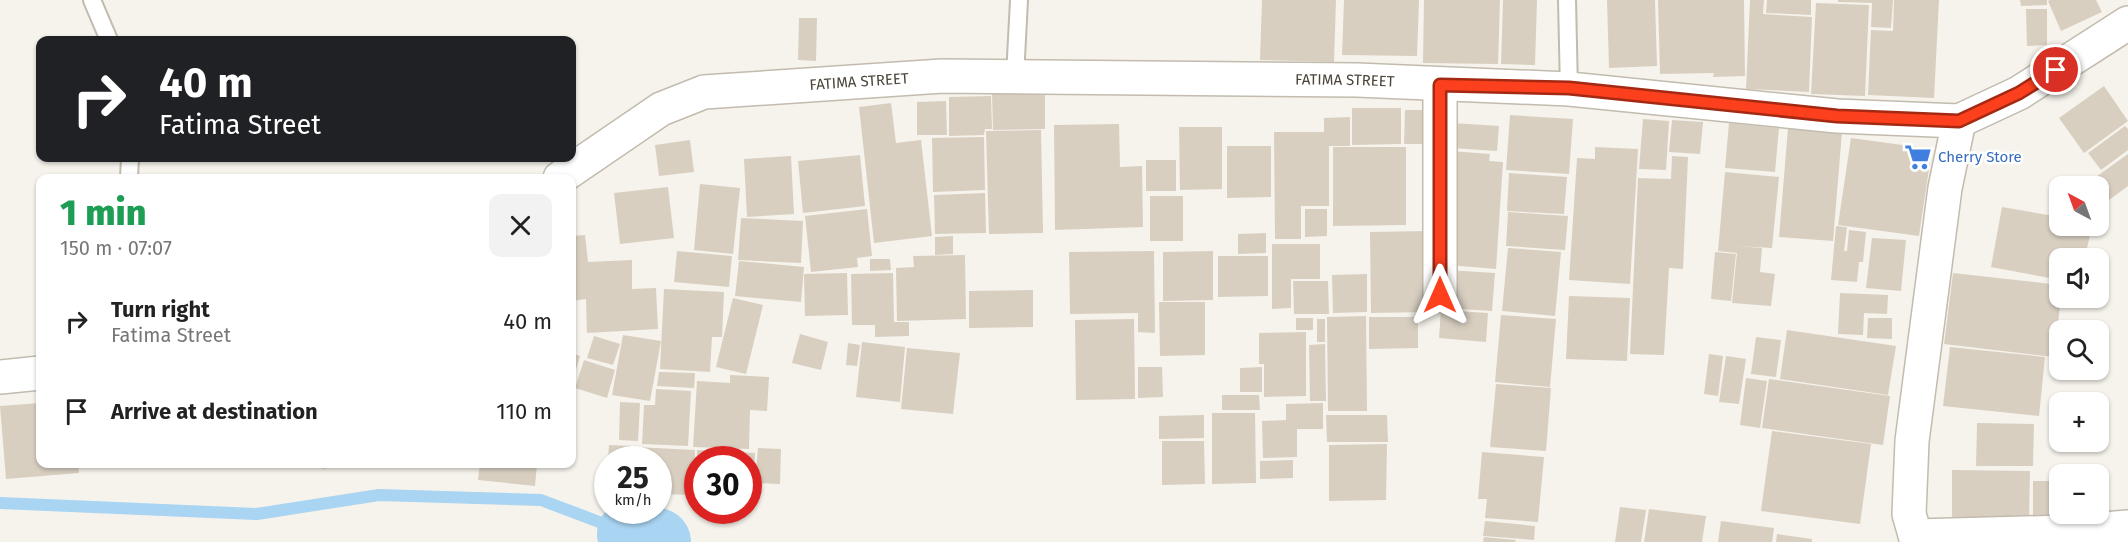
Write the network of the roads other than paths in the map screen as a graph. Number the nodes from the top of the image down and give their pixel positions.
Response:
1 (92, 0) edge
2 (1019, 0) edge
3 (1567, 0) edge
4 (2128, 23) edge
5 (107, 36) edge
6 (1015, 77) junction
7 (1440, 85) junction
8 (1569, 88) junction
9 (1959, 121) junction
10 (566, 174) edge
11 (1440, 295) dead end
12 (36, 374) edge
13 (0, 378) edge
14 (2128, 527) edge
15 (1917, 539) edge

1 - 5 lane
2 - 6 lane
3 - 8 lane
4 - 9 street, FATIMA STREET
6 - 7 street, FATIMA STREET
6 - 10 street, FATIMA STREET
7 - 8 street, FATIMA STREET
7 - 11 street
8 - 9 street, FATIMA STREET
9 - 15 street
12 - 13 street
14 - 15 street

